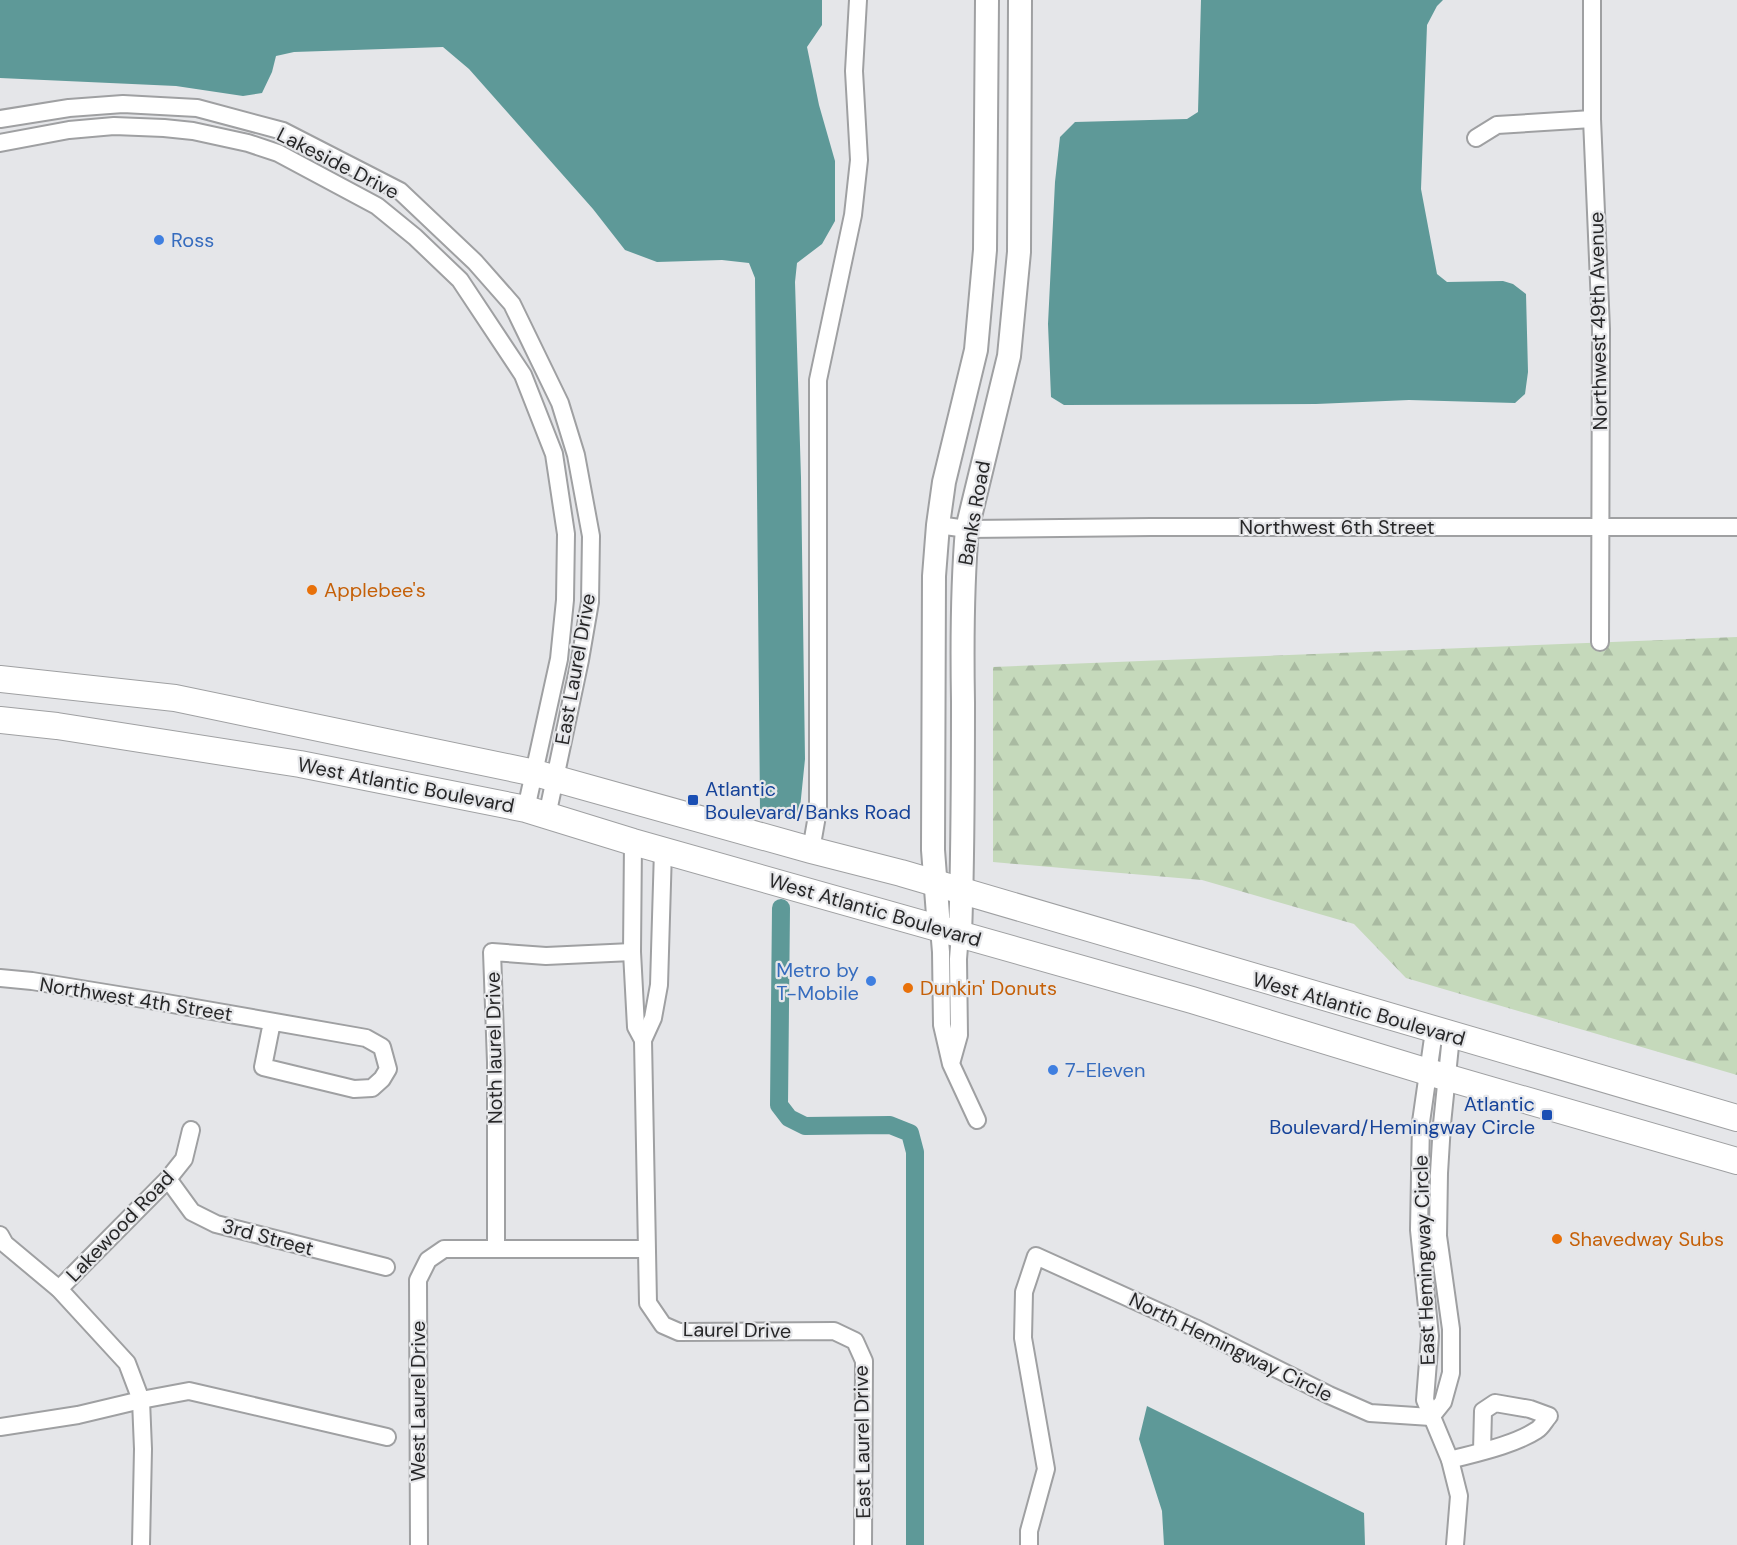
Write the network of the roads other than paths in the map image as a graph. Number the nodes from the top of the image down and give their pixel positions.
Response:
1 (858, 0) edge
2 (987, 0) edge
3 (1020, 0) edge
4 (1592, 0) edge
5 (0, 119) edge
6 (1592, 119) junction
7 (1476, 138) dead end
8 (0, 142) edge
9 (986, 159) junction
10 (475, 262) joint
11 (460, 280) joint
12 (1011, 333) junction
13 (938, 525) junction
14 (1737, 527) edge
15 (1600, 528) junction
16 (967, 529) junction
17 (1600, 642) dead end
18 (0, 679) edge
19 (0, 720) edge
20 (545, 776) junction
21 (537, 812) junction
22 (633, 842) junction
23 (663, 850) junction
24 (812, 850) junction
25 (936, 884) junction
26 (962, 891) junction
27 (950, 931) junction
28 (632, 952) junction
29 (0, 978) edge
30 (272, 1022) junction
31 (1442, 1033) junction
32 (643, 1040) junction
33 (1437, 1074) junction
34 (1737, 1118) edge
35 (977, 1120) dead end
36 (191, 1130) dead end
37 (1737, 1161) edge
38 (168, 1179) junction
39 (0, 1235) edge
40 (496, 1249) junction
41 (646, 1249) junction
42 (386, 1267) dead end
43 (59, 1289) junction
44 (855, 1341) joint
45 (141, 1400) junction
46 (1431, 1417) junction
47 (0, 1427) edge
48 (387, 1437) dead end
49 (1482, 1451) dead end
50 (1450, 1460) junction
51 (141, 1545) edge
52 (419, 1545) edge
53 (863, 1545) edge
54 (1029, 1545) edge
55 (1455, 1545) edge

1 - 24 street
2 - 9 street, Banks Road
3 - 12 street, Banks Road
4 - 6 street, Northwest 49th Avenue
5 - 10 street, Lakeside Drive
6 - 7 street
6 - 15 street, Northwest 49th Avenue
8 - 11 street, Lakeside Drive
9 - 12 street
9 - 13 street, Banks Road
10 - 20 street, East Laurel Drive
11 - 20 street, East Laurel Drive
12 - 16 street, Banks Road
13 - 16 street, Northwest 6th Street
13 - 25 street, Banks Road
14 - 15 street, Northwest 6th Street
15 - 16 street, Northwest 6th Street
15 - 17 street, Northwest 49th Avenue
16 - 26 street, Banks Road
18 - 20 main road, West Atlantic Boulevard
19 - 21 main road, West Atlantic Boulevard
20 - 21 street, East Laurel Drive
20 - 24 main road, West Atlantic Boulevard
21 - 22 main road, West Atlantic Boulevard
22 - 23 main road, West Atlantic Boulevard
22 - 28 street, Laurel Drive
23 - 27 main road, West Atlantic Boulevard
23 - 32 street, Laurel Drive
24 - 25 main road, West Atlantic Boulevard
25 - 26 main road, West Atlantic Boulevard
25 - 27 street, Banks Road
26 - 27 street, Banks Road
26 - 31 main road, West Atlantic Boulevard
27 - 33 main road, West Atlantic Boulevard
27 - 35 street, Banks Road
28 - 32 street, Laurel Drive
28 - 40 street, Noth laurel Drive
29 - 30 street, Northwest 4th Street
30 - 30 street, Northwest 4th Street
31 - 33 street, East Hemingway Circle
31 - 34 main road, West Atlantic Boulevard
32 - 41 street, Laurel Drive
33 - 37 main road, West Atlantic Boulevard
33 - 46 street, East Hemingway Circle
33 - 46 street, East Hemingway Circle
36 - 38 street, Lakewood Road
38 - 42 street, 3rd Street
38 - 43 street, Lakewood Road
39 - 43 street
40 - 41 street
40 - 52 street, West Laurel Drive
41 - 44 street, Laurel Drive
43 - 45 street
44 - 53 street, East Laurel Drive
45 - 47 street
45 - 48 street
45 - 51 street
46 - 50 street, East Hemingway Circle
46 - 54 street, North Hemingway Circle
49 - 50 street
50 - 55 street, East Hemingway Circle

